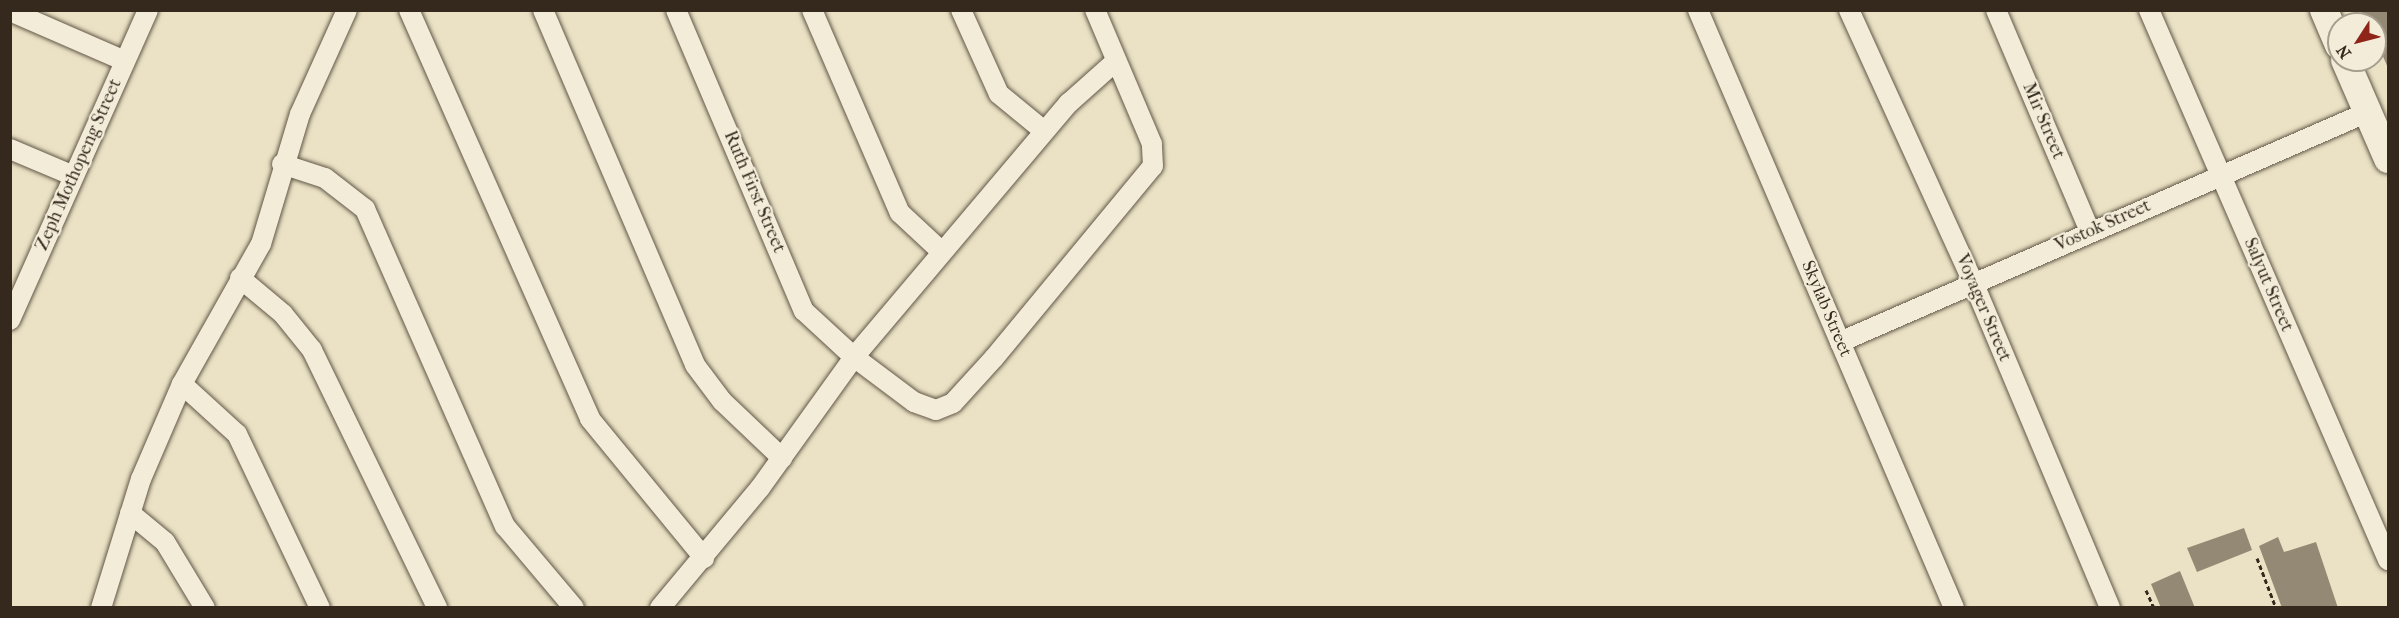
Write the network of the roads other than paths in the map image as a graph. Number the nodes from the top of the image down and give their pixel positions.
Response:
1 (148, 10) edge
2 (347, 10) edge
3 (409, 10) edge
4 (543, 10) edge
5 (676, 10) edge
6 (812, 10) edge
7 (961, 10) edge
8 (1095, 10) edge
9 (1698, 10) edge
10 (1849, 10) edge
11 (1996, 10) edge
12 (2149, 10) edge
13 (10, 11) edge
14 (125, 61) junction
15 (1116, 61) junction
16 (2350, 72) edge
17 (2368, 112) junction
18 (1044, 131) junction
19 (10, 149) edge
20 (2388, 159) edge
21 (282, 164) junction
22 (2221, 174) junction
23 (74, 176) junction
24 (2090, 231) junction
25 (942, 252) junction
26 (240, 278) junction
27 (1974, 284) junction
28 (16, 289) edge
29 (10, 320) edge
30 (1840, 342) junction
31 (854, 357) junction
32 (182, 384) junction
33 (782, 458) junction
34 (130, 513) junction
35 (704, 558) junction
36 (2388, 560) edge
37 (101, 608) edge
38 (205, 608) edge
39 (320, 608) edge
40 (437, 608) edge
41 (574, 608) edge
42 (660, 608) edge
43 (1954, 608) edge
44 (2110, 608) edge

1 - 14 street, Zeph Mothopeng Street
2 - 21 street
3 - 35 street
4 - 33 street
5 - 31 street, Ruth First Street
6 - 25 street
7 - 18 street
8 - 15 street, Ruth First Street
9 - 30 street, Skylab Street
10 - 27 street, Voyager Street
11 - 24 street, Mir Street
12 - 22 street, Salyut Street
13 - 14 street
14 - 23 street, Zeph Mothopeng Street
15 - 18 street
15 - 31 street, Ruth First Street
16 - 17 street
17 - 20 street
17 - 22 street, Vostok Street
18 - 25 street
19 - 23 street
21 - 26 street
21 - 41 street
22 - 24 street, Vostok Street
22 - 36 street, Salyut Street
23 - 28 street, Zeph Mothopeng Street
24 - 27 street, Vostok Street
25 - 31 street
26 - 32 street
26 - 40 street
27 - 30 street, Vostok Street
27 - 44 street, Voyager Street
28 - 29 street, Zeph Mothopeng Street
30 - 43 street, Skylab Street
31 - 33 street
32 - 34 street
32 - 39 street
33 - 35 street
34 - 37 street
34 - 38 street
35 - 42 street

